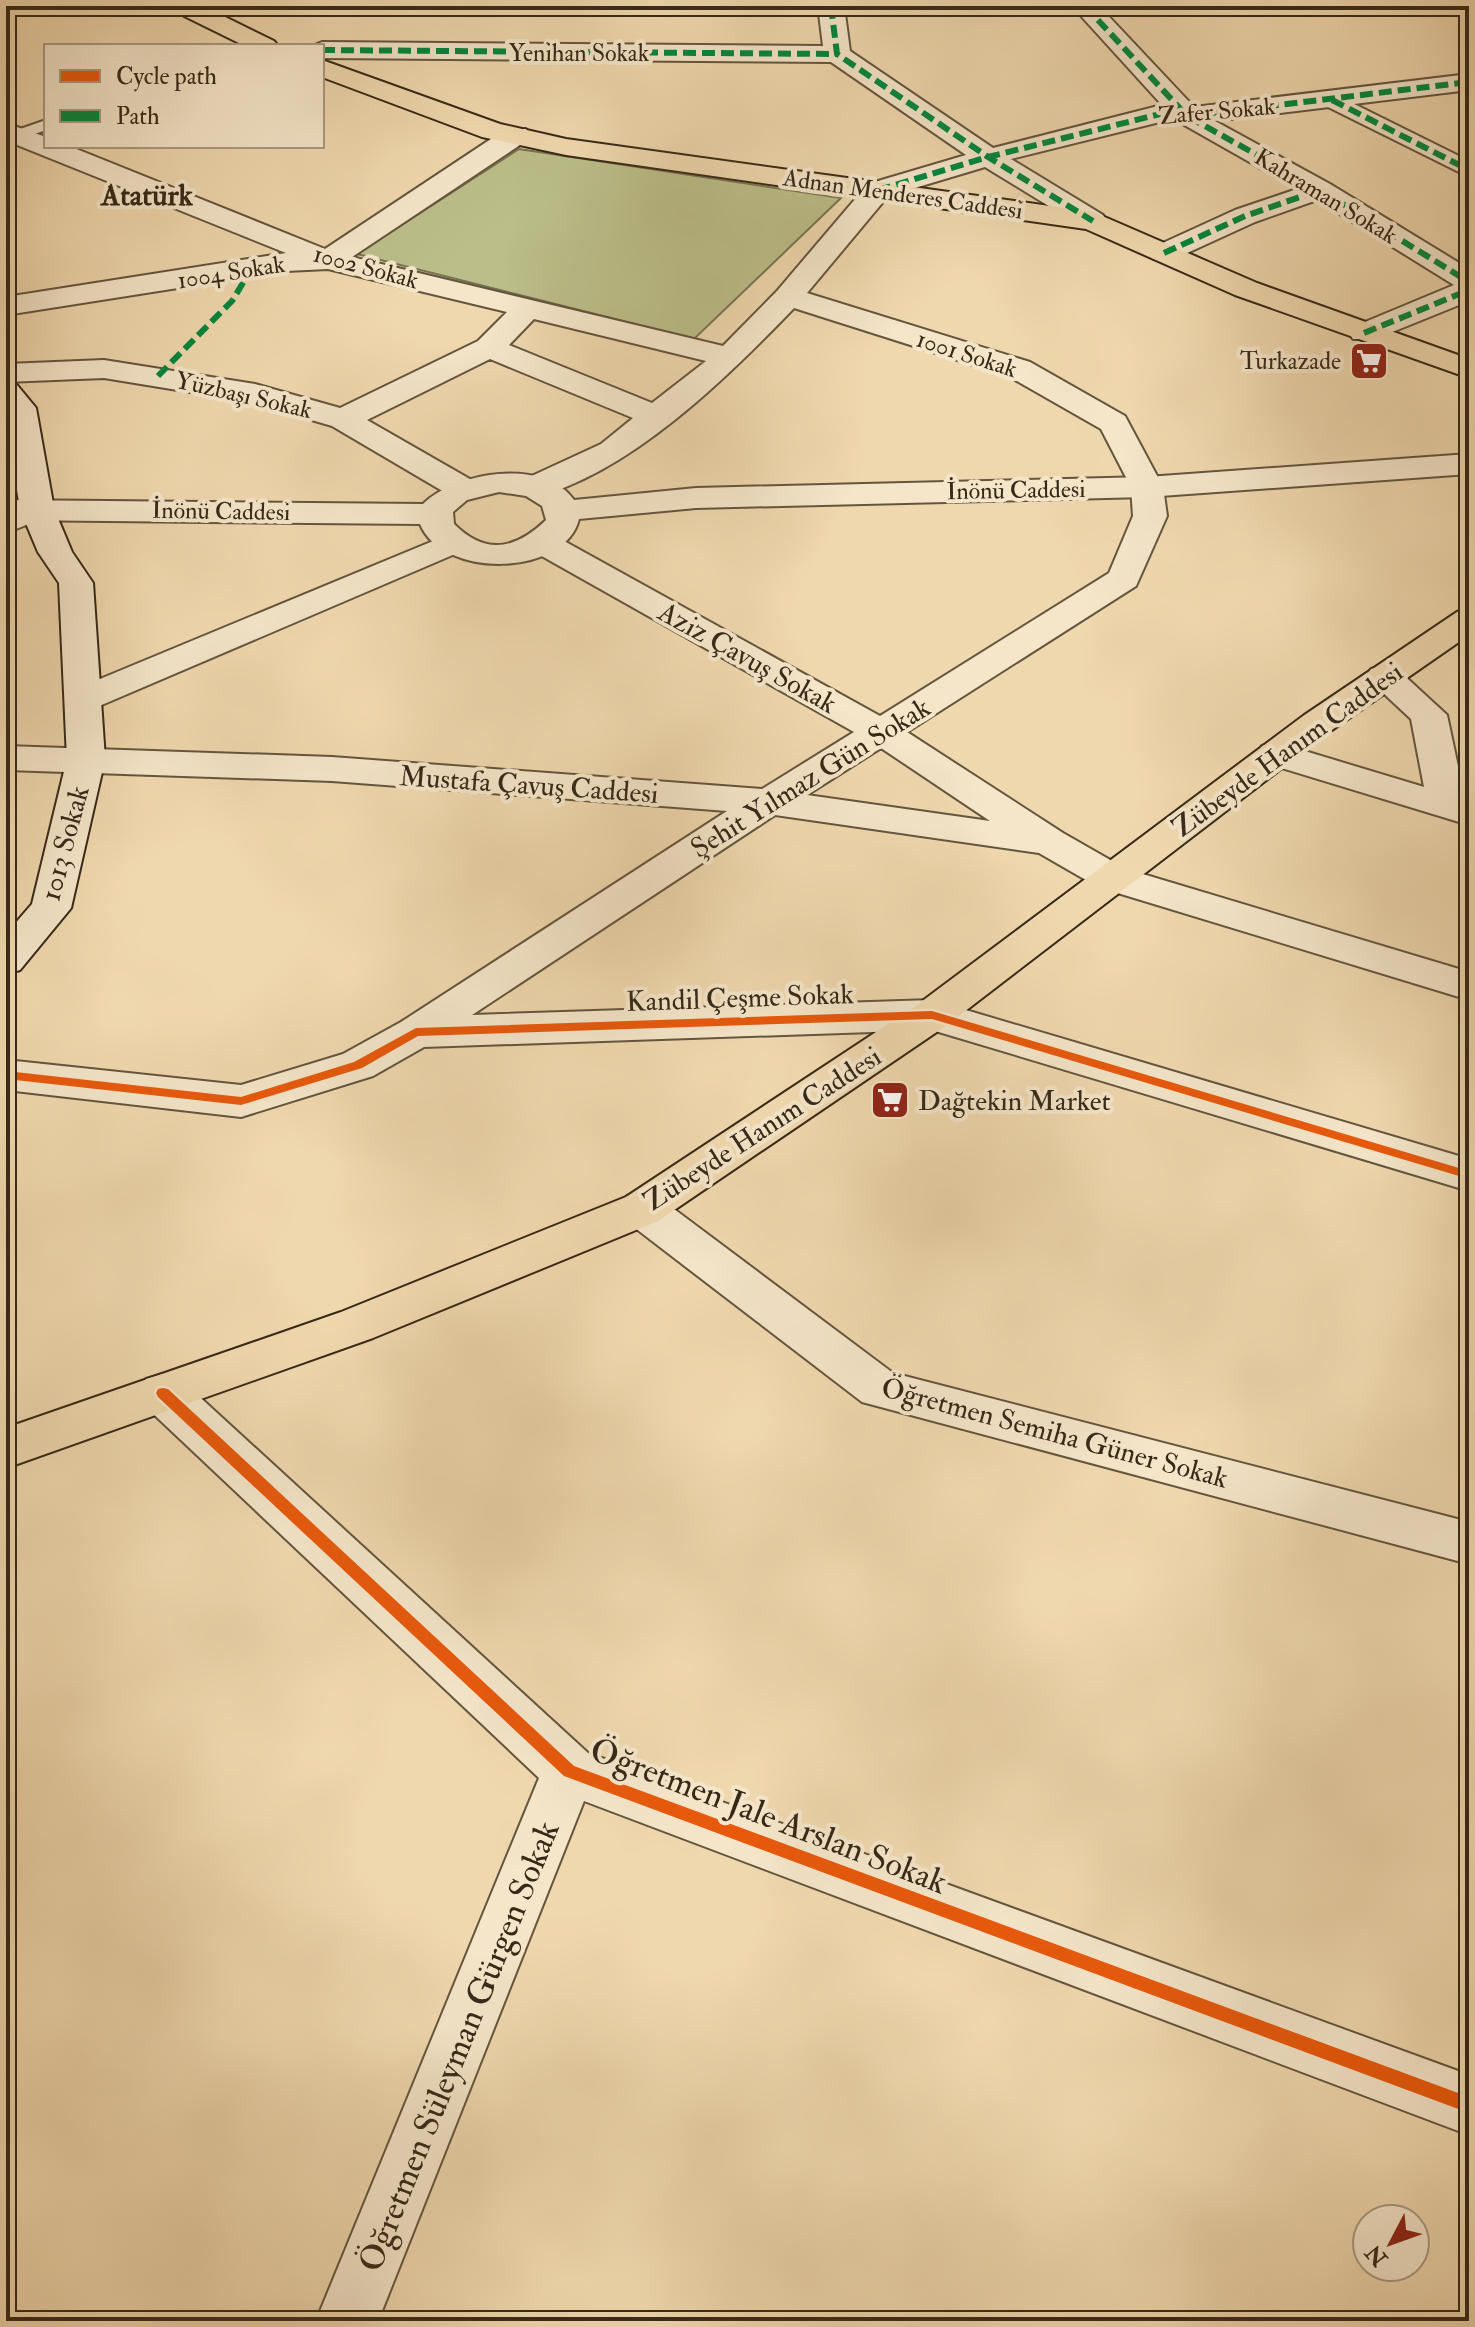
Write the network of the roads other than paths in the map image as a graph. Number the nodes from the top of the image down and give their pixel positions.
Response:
1 (183, 6) edge
2 (831, 6) edge
3 (1085, 6) edge
4 (261, 44) edge
5 (324, 50) edge
6 (837, 54) junction
7 (324, 69) edge
8 (1469, 82) edge
9 (1332, 100) junction
10 (1187, 116) junction
11 (44, 126) edge
12 (516, 135) junction
13 (11, 137) edge
14 (988, 157) junction
15 (1469, 170) edge
16 (878, 190) junction
17 (1320, 190) junction
18 (1093, 221) junction
19 (1164, 253) junction
20 (328, 260) junction
21 (1469, 282) edge
22 (1469, 290) edge
23 (788, 297) junction
24 (6, 306) edge
25 (528, 308) junction
26 (1364, 333) junction
27 (489, 348) junction
28 (730, 357) junction
29 (1469, 369) edge
30 (6, 373) edge
31 (6, 392) edge
32 (655, 416) junction
33 (343, 419) junction
34 (1469, 464) edge
35 (535, 487) junction
36 (1147, 487) junction
37 (463, 489) junction
38 (563, 511) junction
39 (16, 514) edge
40 (442, 529) junction
41 (543, 543) junction
42 (1469, 619) edge
43 (1384, 677) junction
44 (84, 699) junction
45 (882, 732) junction
46 (1275, 754) junction
47 (6, 758) edge
48 (86, 759) junction
49 (770, 802) junction
50 (1458, 810) edge
51 (1049, 842) junction
52 (1112, 878) junction
53 (6, 960) edge
54 (1469, 986) edge
55 (932, 1015) junction
56 (416, 1032) junction
57 (6, 1075) edge
58 (1469, 1175) edge
59 (642, 1209) junction
60 (163, 1393) junction
61 (6, 1448) edge
62 (1469, 1543) edge
63 (569, 1771) junction
64 (1469, 2105) edge
65 (347, 2321) edge

1 - 4 main road
2 - 6 street
3 - 10 street, Kahraman Sokak
5 - 6 street, Yenihan Sokak
6 - 14 street
7 - 12 main road, Adnan Menderes Caddesi
8 - 9 street, Zafer Sokak
9 - 10 street, Zafer Sokak
9 - 15 street
10 - 14 street, Zafer Sokak
10 - 17 street, Kahraman Sokak
11 - 13 lane
12 - 16 main road, Adnan Menderes Caddesi
12 - 20 street
13 - 20 street, 1002 Sokak
14 - 16 street, Zafer Sokak
14 - 18 street
16 - 18 main road, Adnan Menderes Caddesi
16 - 23 street
17 - 19 street
17 - 21 street, Kahraman Sokak
18 - 19 main road, Adnan Menderes Caddesi
19 - 26 main road, Adnan Menderes Caddesi
20 - 24 street, 1004 Sokak
20 - 25 street, 1002 Sokak
22 - 26 street
23 - 28 street
23 - 36 street, 1001 Sokak
25 - 27 street
25 - 28 street, 1002 Sokak
26 - 29 main road, Adnan Menderes Caddesi
27 - 32 street
27 - 33 street
28 - 32 street
30 - 33 street, Yüzbaşı Sokak
31 - 39 street, 1013 Sokak
32 - 35 street
33 - 37 street, Yüzbaşı Sokak
34 - 36 street, İnönü Caddesi
35 - 37 street
35 - 38 street
36 - 38 street, İnönü Caddesi
36 - 45 street, Şehit Yılmaz Gün Sokak
37 - 40 street
38 - 41 street
39 - 40 street, İnönü Caddesi
39 - 44 street, 1013 Sokak
40 - 41 street
40 - 44 street
41 - 45 street, Aziz Çavuş Sokak
42 - 43 main road, Zübeyde Hanım Caddesi
43 - 46 main road, Zübeyde Hanım Caddesi
43 - 50 street
44 - 48 street, 1013 Sokak
45 - 49 street, Şehit Yılmaz Gün Sokak
45 - 51 street, Aziz Çavuş Sokak
46 - 50 street
46 - 52 main road, Zübeyde Hanım Caddesi
47 - 48 street, Mustafa Çavuş Caddesi
48 - 49 street, Mustafa Çavuş Caddesi
48 - 53 street, 1013 Sokak
49 - 51 street, Mustafa Çavuş Caddesi
49 - 56 street, Şehit Yılmaz Gün Sokak
51 - 52 street, Aziz Çavuş Sokak
52 - 54 street
52 - 55 main road, Zübeyde Hanım Caddesi
55 - 56 street, Kandil Çeşme Sokak
55 - 58 street, Kandil Çeşme Sokak
55 - 59 main road, Zübeyde Hanım Caddesi
56 - 57 street, Kandil Çeşme Sokak
59 - 60 main road, Zübeyde Hanım Caddesi
59 - 62 street, Öğretmen Semiha Güner Sokak
60 - 61 main road, Zübeyde Hanım Caddesi
60 - 63 street, Öğretmen Jale Arslan Sokak
63 - 64 street, Öğretmen Jale Arslan Sokak
63 - 65 street, Öğretmen Süleyman Gürgen Sokak

